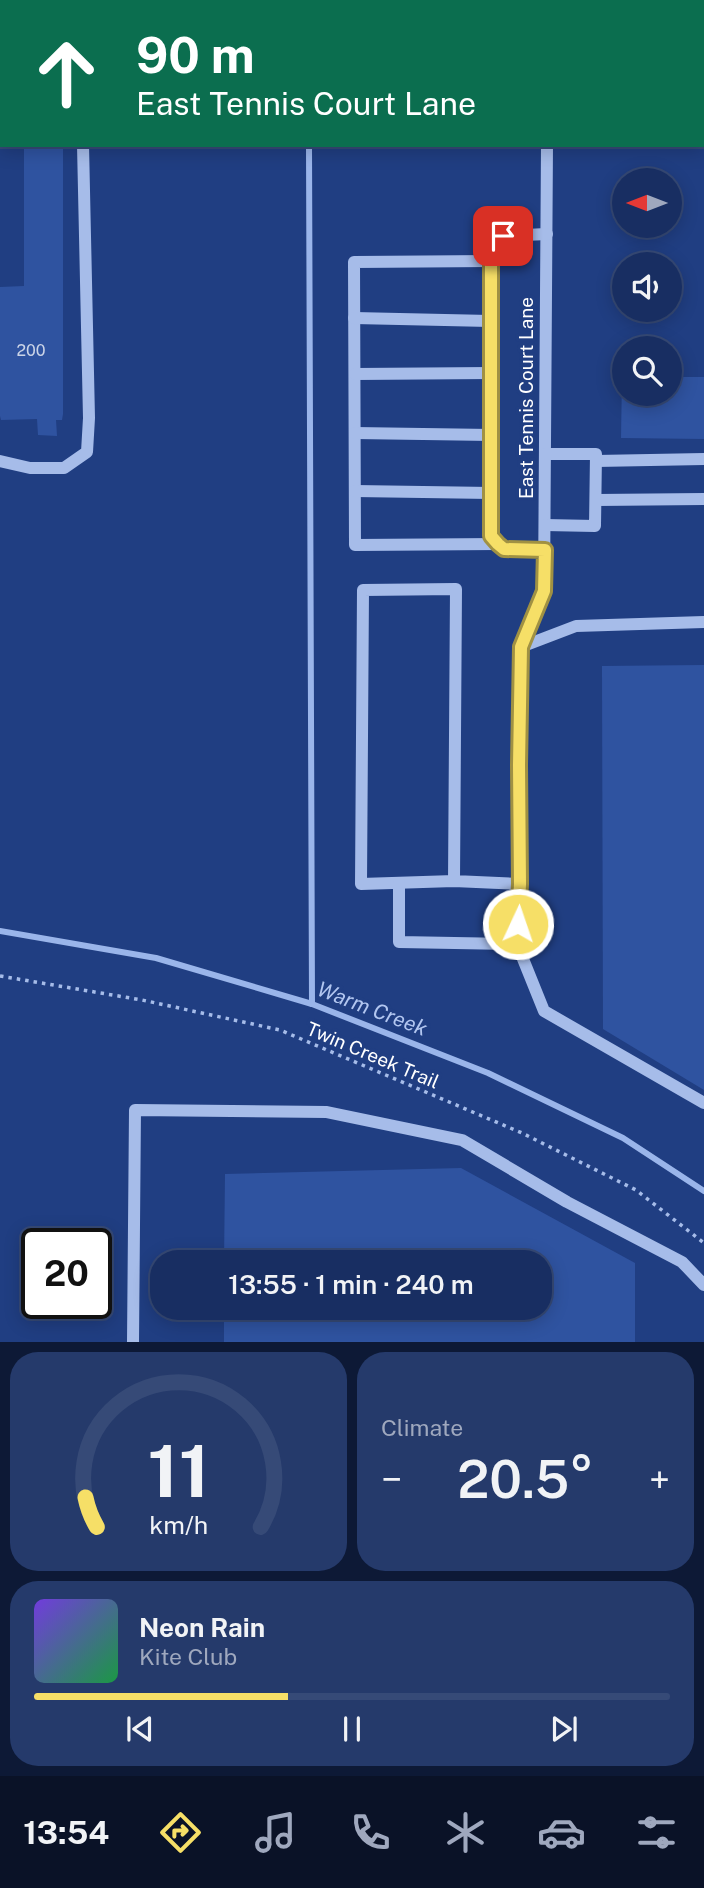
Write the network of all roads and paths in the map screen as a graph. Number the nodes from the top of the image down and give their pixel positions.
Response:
1 (83, 147) edge
2 (547, 147) edge
3 (547, 234) junction
4 (491, 261) junction
5 (354, 318) junction
6 (490, 321) junction
7 (491, 373) junction
8 (355, 374) junction
9 (355, 433) junction
10 (491, 435) junction
11 (545, 454) junction
12 (704, 459) edge
13 (0, 461) edge
14 (596, 461) junction
15 (355, 491) junction
16 (491, 493) junction
17 (704, 499) edge
18 (596, 500) junction
19 (545, 526) junction
20 (498, 544) junction
21 (545, 550) junction
22 (704, 622) edge
23 (521, 647) junction
24 (454, 881) junction
25 (399, 883) junction
26 (520, 884) junction
27 (517, 944) junction
28 (0, 976) edge
29 (704, 1103) edge
30 (704, 1243) edge
31 (704, 1284) edge
32 (133, 1342) edge

1 - 13 street
2 - 3 street, East Tennis Court Lane
3 - 4 street
3 - 11 street, East Tennis Court Lane
4 - 5 street
4 - 6 street
5 - 6 street
5 - 8 street
6 - 7 street
7 - 8 street
7 - 10 street
8 - 9 street
9 - 10 street
9 - 15 street
10 - 16 street
11 - 14 street
11 - 19 street, East Tennis Court Lane
12 - 14 street
14 - 18 street
15 - 16 street
15 - 20 street
16 - 20 street
17 - 18 street
18 - 19 street
19 - 21 street, East Tennis Court Lane
20 - 21 street
21 - 23 street, East Tennis Court Lane
22 - 23 street
23 - 26 street
24 - 25 street
24 - 25 street
24 - 26 street
25 - 27 street
26 - 27 street
27 - 29 street
28 - 30 path, Twin Creek Trail
31 - 32 street

